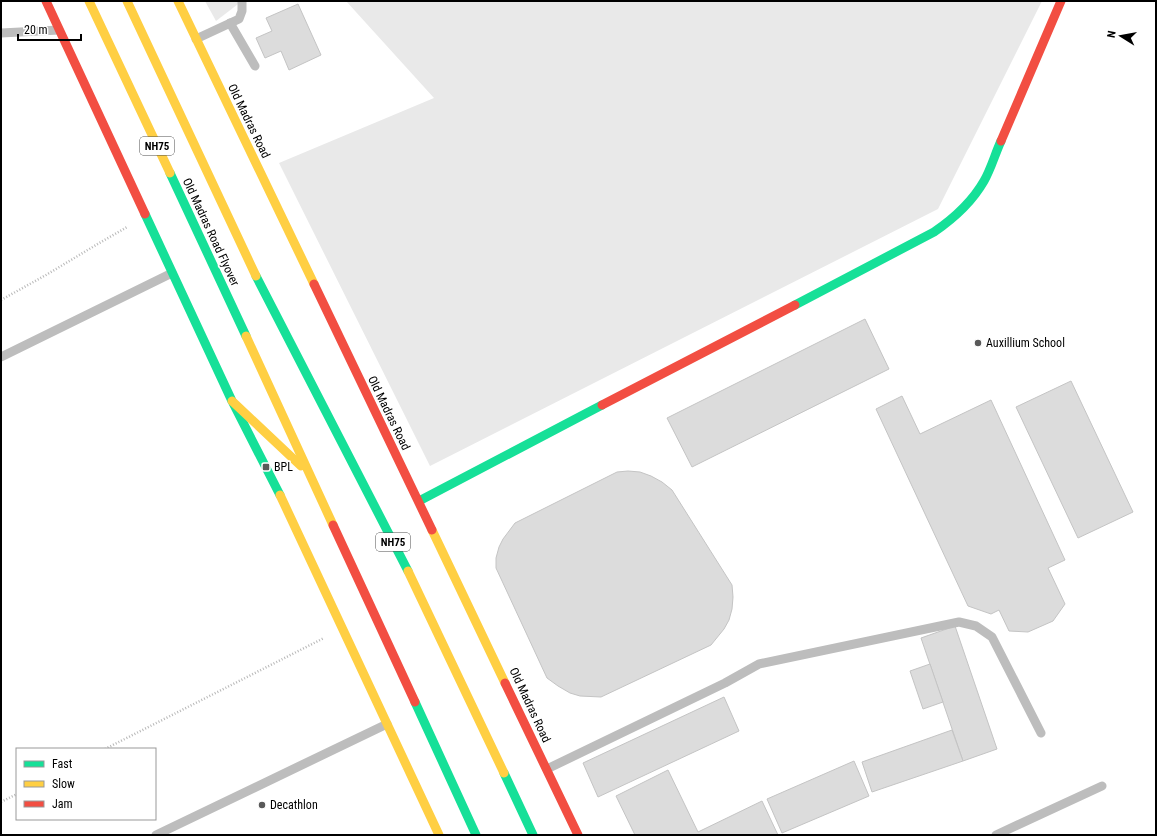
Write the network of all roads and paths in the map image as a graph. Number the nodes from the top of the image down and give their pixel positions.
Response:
1 (46, 1) edge
2 (89, 1) edge
3 (128, 1) edge
4 (178, 1) edge
5 (242, 1) edge
6 (1061, 1) edge
7 (230, 23) junction
8 (59, 30) junction
9 (1, 33) edge
10 (196, 39) junction
11 (255, 66) dead end
12 (146, 215) junction
13 (173, 272) junction
14 (1, 300) edge
15 (1, 357) edge
16 (232, 400) junction
17 (309, 473) junction
18 (419, 502) junction
19 (342, 628) junction
20 (388, 724) junction
21 (1041, 733) dead end
22 (107, 748) edge
23 (547, 769) junction
24 (1102, 786) dead end
25 (16, 794) edge
26 (1, 802) edge
27 (156, 835) edge
28 (439, 835) edge
29 (476, 835) edge
30 (533, 835) edge
31 (578, 835) edge
32 (996, 835) edge

1 - 8 main road
2 - 17 main road, Old Madras Road Flyover / NH75
3 - 30 main road, Old Madras Road Flyover / NH75
4 - 10 main road, Old Madras Road
5 - 7 lane
6 - 18 main road
7 - 10 lane
7 - 11 lane
8 - 9 lane
8 - 12 main road
10 - 18 main road, Old Madras Road
12 - 13 main road
12 - 14 path
13 - 15 lane
13 - 16 main road
16 - 17 main road
16 - 19 main road
17 - 29 main road, NH75
18 - 23 main road, Old Madras Road
19 - 20 main road
19 - 22 path
20 - 27 lane
20 - 28 main road
21 - 23 lane
23 - 31 main road, Old Madras Road
24 - 32 lane
25 - 26 path

